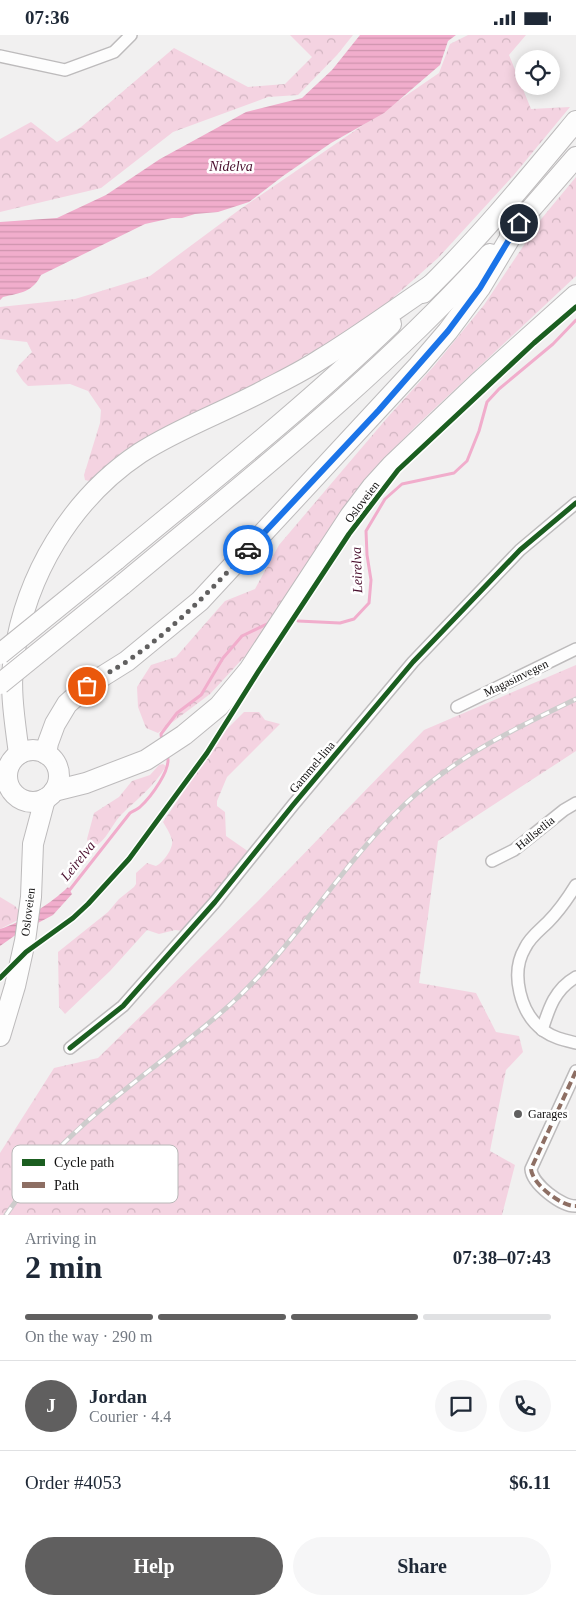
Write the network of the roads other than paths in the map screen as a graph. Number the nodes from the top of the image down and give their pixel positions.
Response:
1 (131, 35) edge
2 (0, 56) edge
3 (576, 121) edge
4 (576, 157) edge
5 (519, 223) junction
6 (431, 285) junction
7 (576, 295) edge
8 (576, 503) edge
9 (576, 649) edge
10 (0, 654) edge
11 (0, 684) edge
12 (457, 707) dead end
13 (19, 754) junction
14 (52, 761) junction
15 (100, 776) junction
16 (49, 795) junction
17 (18, 797) junction
18 (576, 803) edge
19 (33, 844) junction
20 (492, 861) dead end
21 (576, 885) edge
22 (576, 977) edge
23 (542, 1029) junction
24 (0, 1036) edge
25 (576, 1043) edge
26 (70, 1048) dead end
27 (576, 1071) edge
28 (576, 1207) edge

1 - 2 street
3 - 6 highway
4 - 5 highway
5 - 11 highway, bridge
5 - 14 highway
6 - 10 highway, bridge
6 - 13 highway
7 - 15 highway, Osloveien
8 - 26 street, Gammel-lina
9 - 12 street, Magasinvegen
13 - 14 highway
13 - 17 highway
14 - 15 highway, Osloveien
14 - 16 highway
15 - 16 highway, Osloveien
16 - 17 highway
16 - 19 highway, Osloveien
17 - 19 highway, Osloveien
18 - 20 street, Hallsetlia
19 - 24 highway, Osloveien
21 - 23 street
22 - 23 street
23 - 25 street
27 - 28 street

